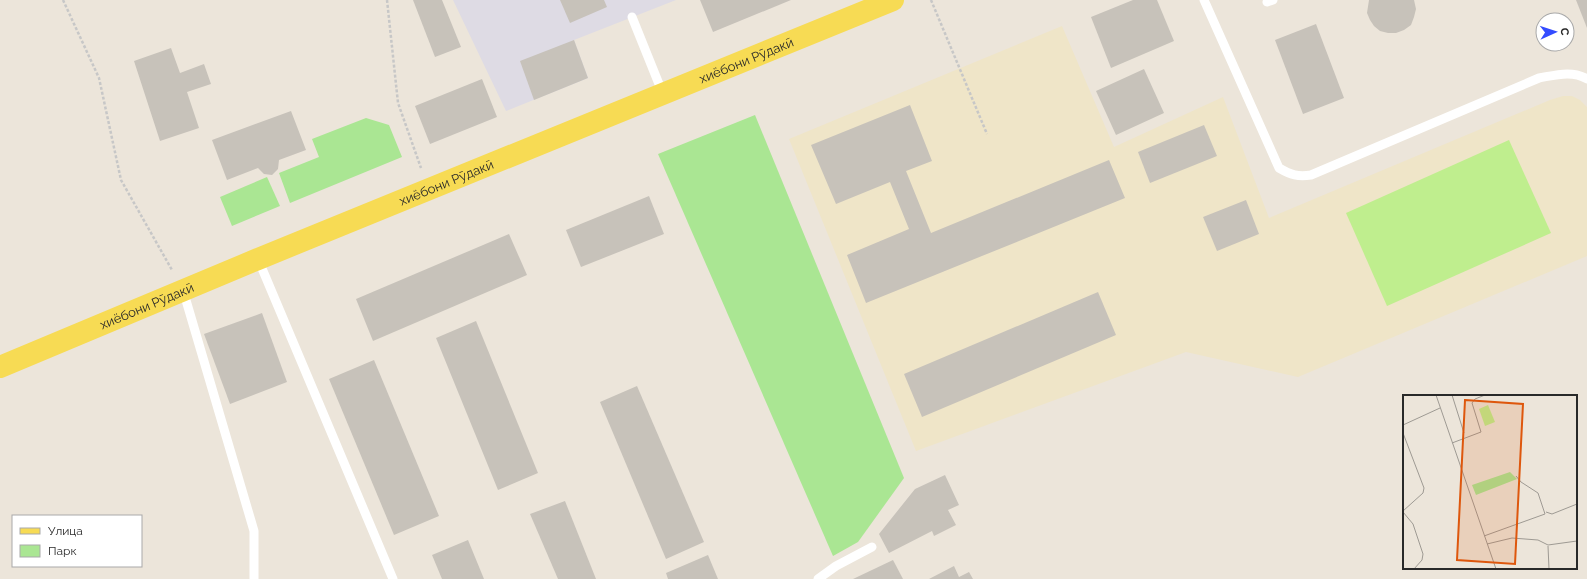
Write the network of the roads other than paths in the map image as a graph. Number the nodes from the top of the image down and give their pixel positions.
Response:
1 (893, 0) edge
2 (1204, 0) edge
3 (632, 17) dead end
4 (1587, 79) edge
5 (663, 94) junction
6 (258, 259) junction
7 (183, 290) junction
8 (0, 366) edge
9 (872, 548) dead end
10 (254, 579) edge
11 (392, 579) edge
12 (818, 579) edge

1 - 5 main road, хиёбони Рӯдакӣ
2 - 4 lane
3 - 5 lane
5 - 6 main road, хиёбони Рӯдакӣ
6 - 7 main road, хиёбони Рӯдакӣ
6 - 11 lane
7 - 8 main road, хиёбони Рӯдакӣ
7 - 10 lane
9 - 12 lane

